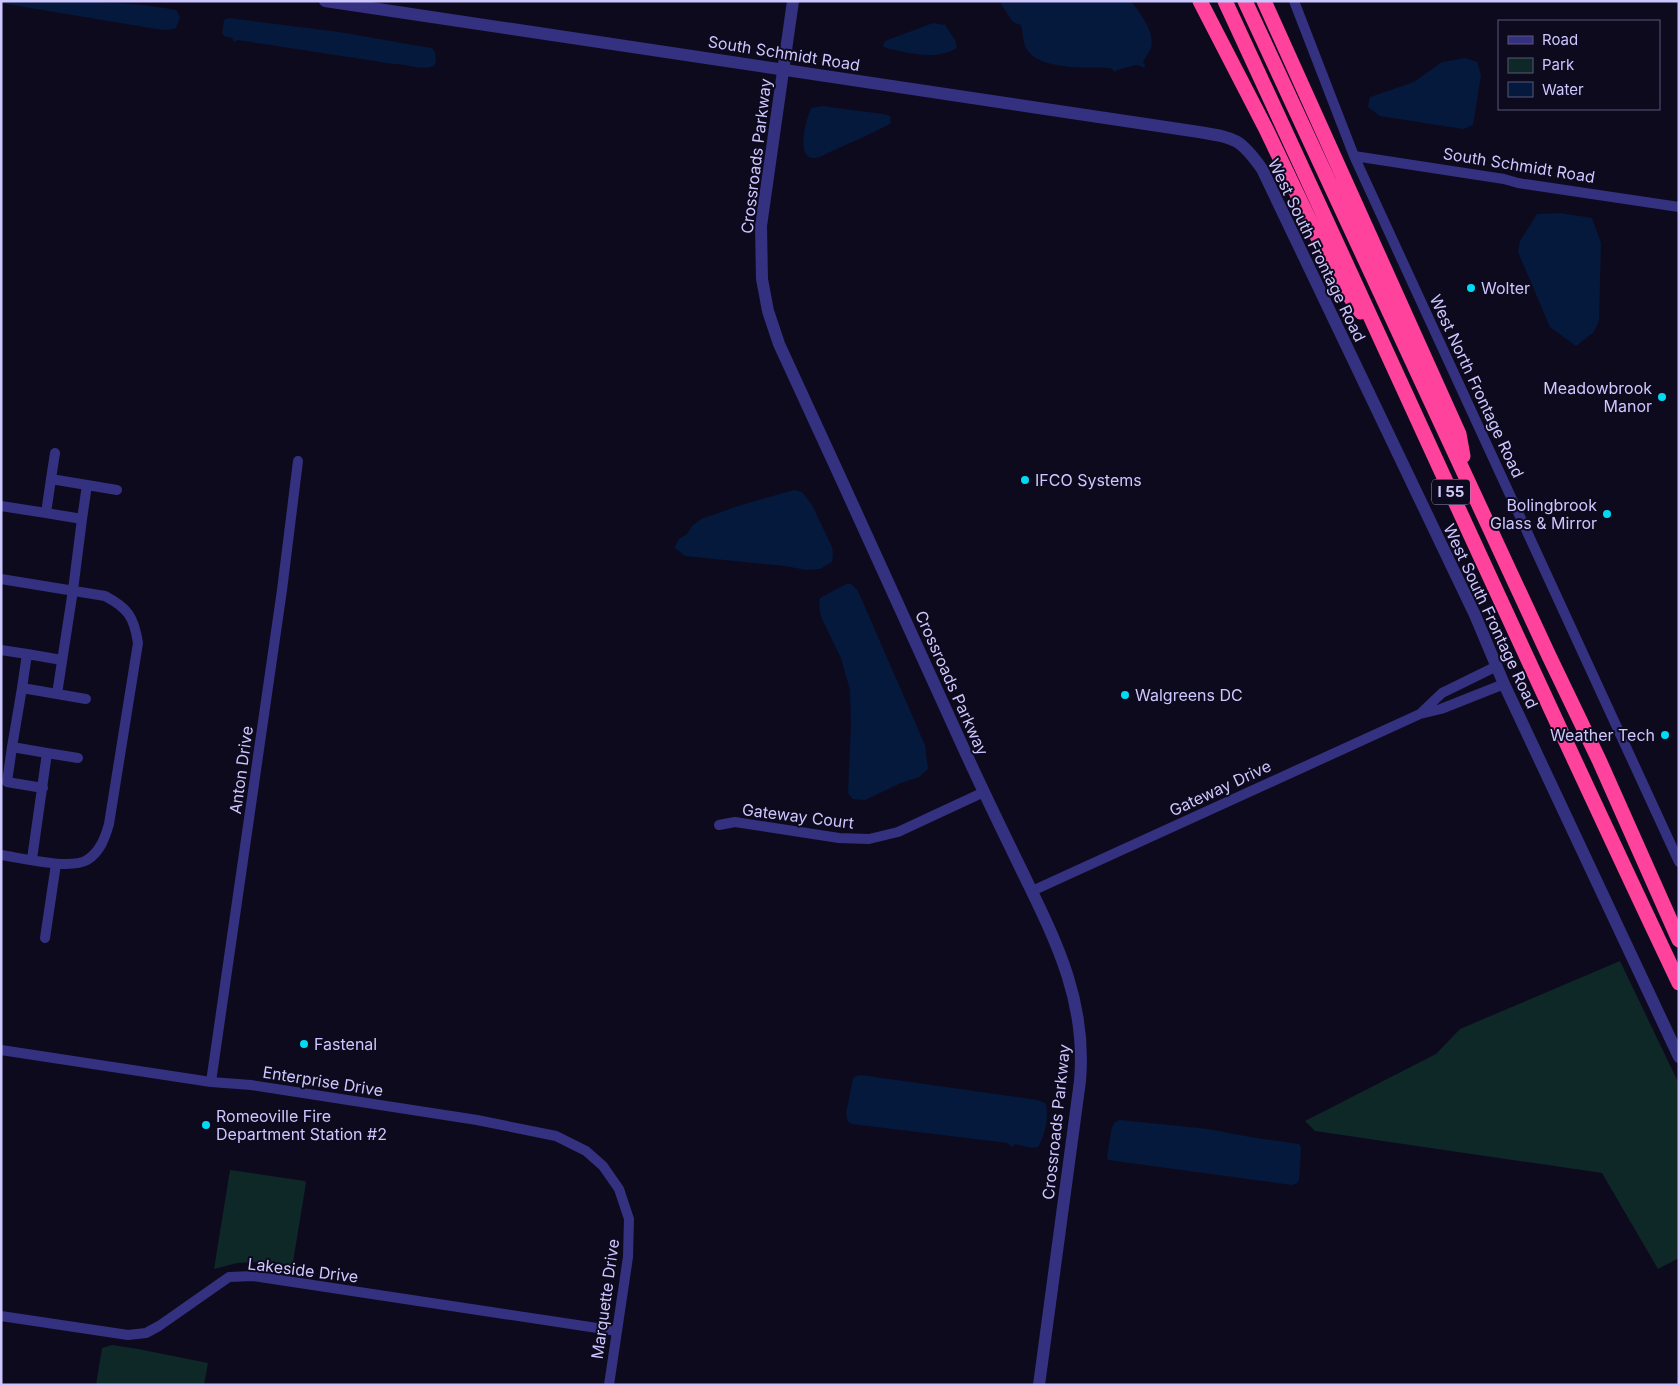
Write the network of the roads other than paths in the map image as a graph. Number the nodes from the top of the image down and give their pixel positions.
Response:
1 (325, 1) edge
2 (793, 1) edge
3 (1200, 1) edge
4 (1225, 1) edge
5 (1246, 1) edge
6 (1264, 1) edge
7 (1294, 1) edge
8 (783, 70) junction
9 (1237, 141) joint
10 (1354, 156) junction
11 (1679, 207) edge
12 (1381, 340) junction
13 (55, 453) dead end
14 (298, 462) dead end
15 (1467, 478) junction
16 (51, 479) junction
17 (87, 485) junction
18 (117, 490) dead end
19 (1, 506) edge
20 (46, 514) junction
21 (82, 519) junction
22 (1, 579) edge
23 (73, 590) junction
24 (1, 650) edge
25 (27, 654) junction
26 (62, 660) junction
27 (1497, 666) junction
28 (1504, 684) junction
29 (22, 688) junction
30 (57, 694) junction
31 (86, 699) dead end
32 (1420, 714) junction
33 (12, 747) junction
34 (47, 753) junction
35 (78, 758) dead end
36 (4, 782) edge
37 (43, 788) junction
38 (984, 792) junction
39 (719, 825) dead end
40 (1, 855) edge
41 (32, 859) junction
42 (1679, 862) edge
43 (56, 864) junction
44 (1032, 891) junction
45 (45, 938) dead end
46 (1679, 940) edge
47 (1679, 983) edge
48 (1, 1050) edge
49 (1679, 1057) edge
50 (211, 1082) junction
51 (619, 1189) joint
52 (1, 1316) edge
53 (617, 1331) junction
54 (609, 1385) edge
55 (1039, 1385) edge

1 - 8 street, South Schmidt Road
2 - 8 street, Crossroads Parkway
3 - 12 highway
4 - 12 highway, I 55
5 - 15 highway, I 55
6 - 15 highway
7 - 10 street, West North Frontage Road
8 - 9 street, South Schmidt Road
8 - 38 street, Crossroads Parkway
9 - 27 street, West South Frontage Road
10 - 11 street, South Schmidt Road
10 - 42 street, West North Frontage Road
12 - 47 highway, I 55
13 - 16 street
14 - 50 street, Anton Drive
15 - 46 highway, I 55
16 - 17 street
16 - 20 street
17 - 18 street
17 - 21 street
19 - 20 street
20 - 21 street
21 - 23 street
22 - 23 street
23 - 26 street
23 - 43 street
24 - 25 street
25 - 26 street
25 - 29 street
26 - 30 street
27 - 28 street, West South Frontage Road
27 - 32 street, Gateway Drive
28 - 32 street, Gateway Drive
28 - 49 street, West South Frontage Road
29 - 30 street
29 - 33 street
30 - 31 street
32 - 44 street, Gateway Drive
33 - 34 street
33 - 36 street
34 - 35 street
34 - 37 street
36 - 37 street
37 - 41 street
38 - 39 street, Gateway Court
38 - 44 street, Crossroads Parkway
40 - 41 street
41 - 43 street
43 - 45 street
44 - 55 street, Crossroads Parkway
48 - 50 street, Enterprise Drive
50 - 51 street, Enterprise Drive
51 - 53 street, Marquette Drive
52 - 53 street, Lakeside Drive
53 - 54 street, Marquette Drive

